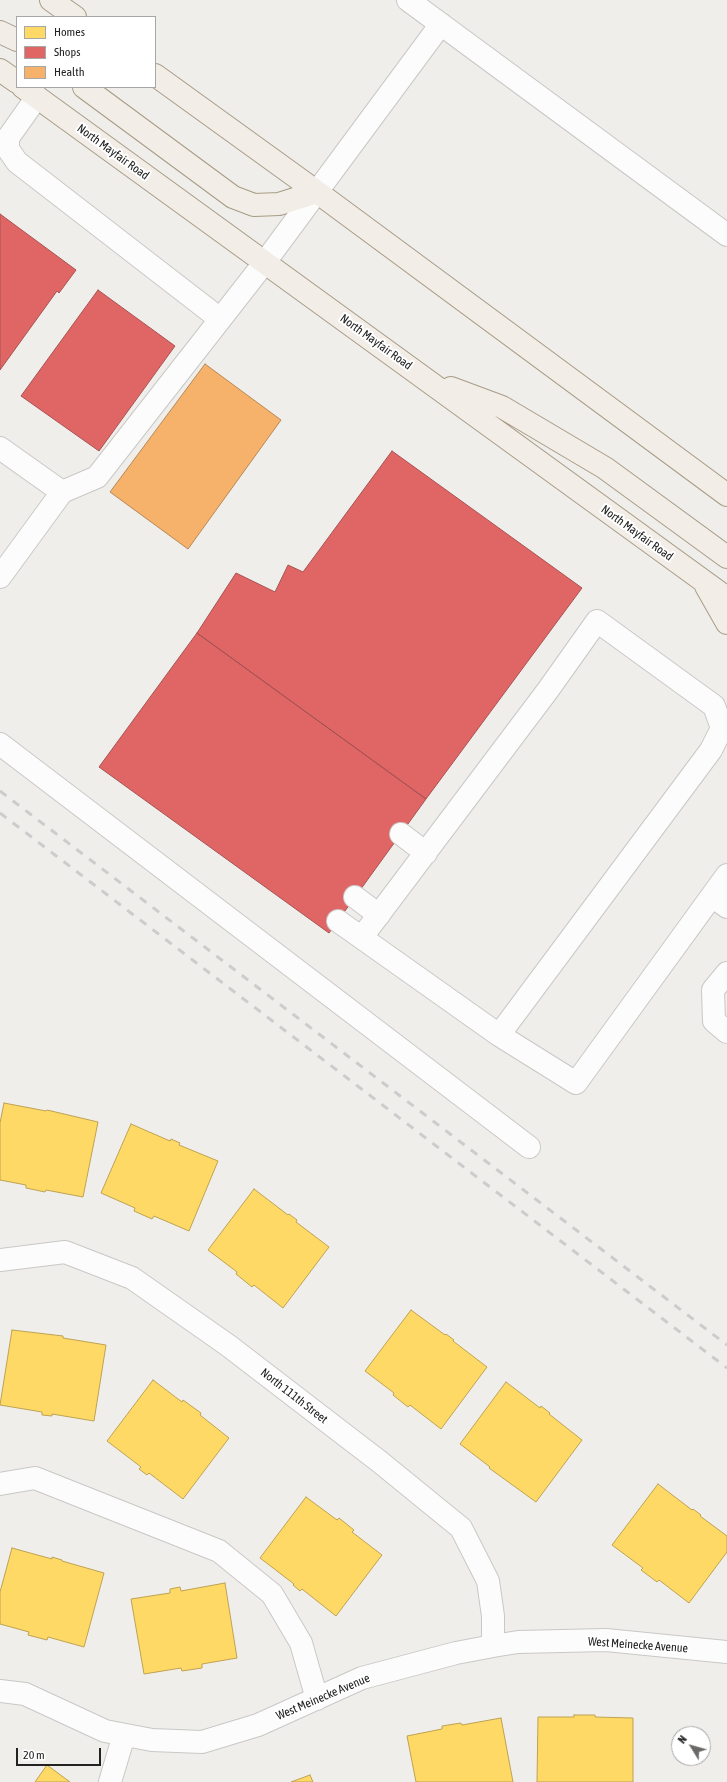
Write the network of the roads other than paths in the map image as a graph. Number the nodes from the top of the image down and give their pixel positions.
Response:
1 (51, 0) edge
2 (408, 0) edge
3 (74, 16) edge
4 (441, 24) junction
5 (0, 32) edge
6 (16, 40) edge
7 (0, 70) edge
8 (156, 76) edge
9 (16, 81) edge
10 (85, 88) edge
11 (30, 92) edge
12 (317, 192) junction
13 (727, 235) edge
14 (265, 262) junction
15 (220, 319) junction
16 (425, 379) junction
17 (0, 448) edge
18 (62, 492) junction
19 (727, 495) edge
20 (727, 558) edge
21 (0, 577) edge
22 (704, 581) junction
23 (727, 598) edge
24 (727, 623) edge
25 (0, 744) edge
26 (401, 834) dead end
27 (426, 853) junction
28 (727, 875) edge
29 (355, 897) dead end
30 (719, 901) edge
31 (379, 915) junction
32 (338, 921) dead end
33 (362, 938) junction
34 (727, 973) edge
35 (727, 1032) edge
36 (499, 1035) junction
37 (529, 1147) dead end
38 (0, 1260) edge
39 (0, 1484) edge
40 (493, 1646) junction
41 (727, 1652) edge
42 (0, 1691) edge
43 (317, 1699) junction
44 (124, 1735) junction
45 (110, 1782) edge

1 - 3 main road
2 - 4 street
4 - 12 street
4 - 13 street
5 - 6 main road
7 - 9 main road
8 - 12 main road
10 - 12 main road
11 - 14 main road, North Mayfair Road
11 - 15 street
12 - 14 street
12 - 19 main road
14 - 15 street
14 - 16 main road, North Mayfair Road
15 - 18 street
16 - 20 main road
16 - 22 main road, North Mayfair Road
17 - 18 street
18 - 21 street
22 - 23 main road, North Mayfair Road
22 - 24 main road
25 - 37 street
26 - 27 street
27 - 31 street
27 - 36 street
28 - 30 street
29 - 31 street
30 - 36 street
31 - 33 street
32 - 33 street
33 - 36 street
34 - 35 street
38 - 40 street, North 111th Street
39 - 43 street
40 - 41 street, West Meinecke Avenue
40 - 43 street, West Meinecke Avenue
42 - 44 street, West Meinecke Avenue
43 - 44 street, West Meinecke Avenue
44 - 45 street

